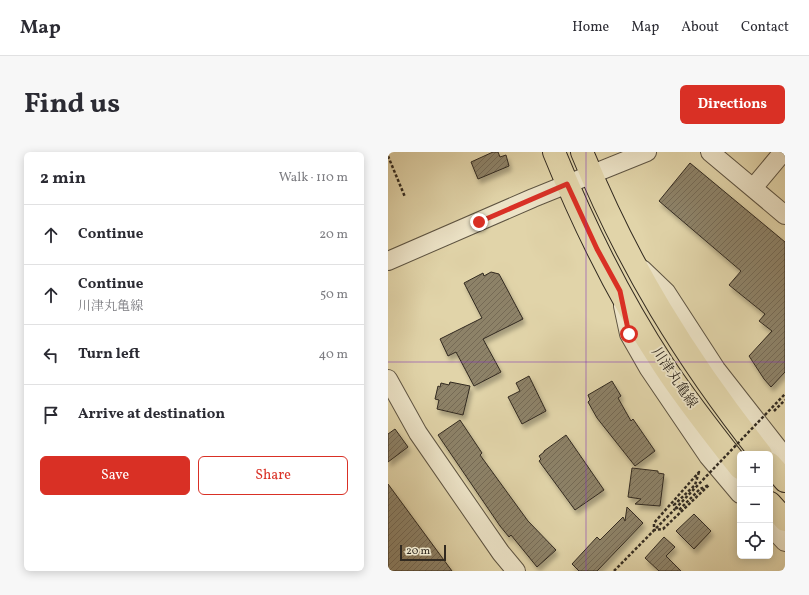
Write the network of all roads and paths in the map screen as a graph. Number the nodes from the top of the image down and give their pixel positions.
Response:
1 (554, 152) edge
2 (582, 152) edge
3 (647, 152) edge
4 (710, 152) edge
5 (783, 152) edge
6 (388, 156) edge
7 (592, 175) junction
8 (567, 184) junction
9 (753, 188) junction
10 (405, 196) dead end
11 (785, 215) edge
12 (632, 260) junction
13 (388, 261) edge
14 (620, 291) junction
15 (388, 379) edge
16 (785, 394) edge
17 (785, 400) edge
18 (774, 411) dead end
19 (759, 451) edge
20 (785, 457) edge
21 (737, 464) edge
22 (773, 467) edge
23 (785, 481) edge
24 (737, 490) edge
25 (773, 506) edge
26 (677, 507) junction
27 (785, 520) edge
28 (773, 529) edge
29 (654, 530) junction
30 (785, 542) edge
31 (516, 571) edge
32 (614, 571) edge

1 - 8 main road, 川津丸亀線
2 - 7 main road, 川津丸亀線
3 - 7 street
4 - 9 street
5 - 9 street
6 - 10 path
7 - 8 street
7 - 12 main road, 川津丸亀線
8 - 13 street
8 - 14 main road, 川津丸亀線
9 - 11 street
12 - 19 main road, 川津丸亀線
12 - 20 street
14 - 21 main road, 川津丸亀線
14 - 24 street
15 - 31 street
16 - 26 path, bridge
17 - 18 path
22 - 23 main road
25 - 27 main road
26 - 29 path
26 - 29 path
26 - 29 path, bridge
28 - 30 street
29 - 32 path

